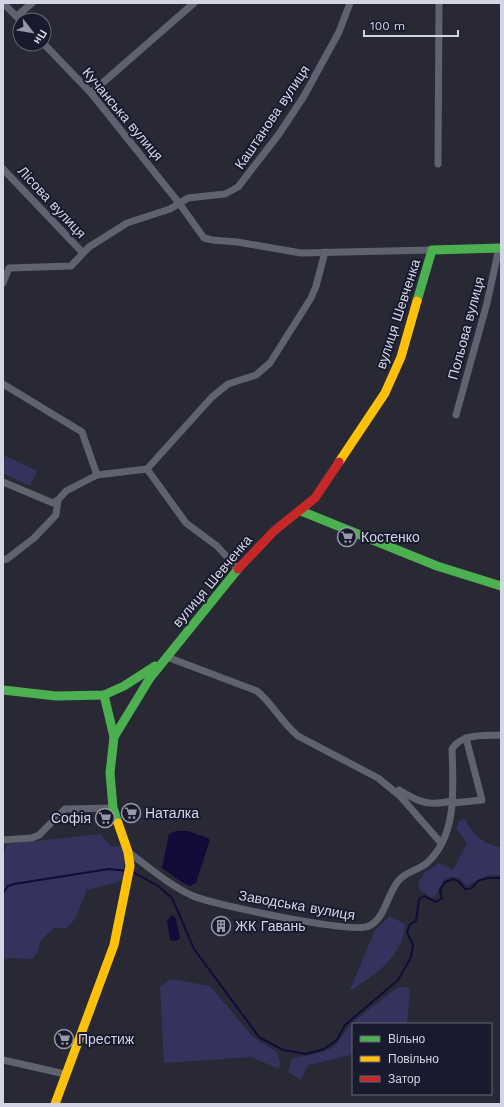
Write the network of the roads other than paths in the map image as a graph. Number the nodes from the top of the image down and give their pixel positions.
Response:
1 (3, 3) edge
2 (32, 3) edge
3 (194, 3) edge
4 (350, 3) edge
5 (439, 3) edge
6 (13, 12) edge
7 (24, 12) edge
8 (52, 52) edge
9 (91, 93) junction
10 (438, 164) dead end
11 (3, 169) edge
12 (179, 204) junction
13 (500, 248) edge
14 (432, 250) junction
15 (325, 252) junction
16 (83, 253) junction
17 (6, 268) edge
18 (3, 284) edge
19 (3, 384) edge
20 (456, 415) dead end
21 (147, 469) junction
22 (97, 475) junction
23 (3, 482) edge
24 (58, 500) junction
25 (301, 511) junction
26 (3, 560) edge
27 (238, 569) junction
28 (501, 586) edge
29 (167, 657) junction
30 (3, 690) edge
31 (104, 695) junction
32 (501, 735) edge
33 (114, 737) junction
34 (466, 738) junction
35 (378, 778) junction
36 (453, 802) junction
37 (113, 808) junction
38 (3, 840) edge
39 (441, 843) junction
40 (128, 852) junction
41 (3, 1060) edge
42 (65, 1074) junction
43 (55, 1104) edge

1 - 6 street
2 - 7 street
3 - 9 street
4 - 12 street, Каштанова вулиця
5 - 10 street
8 - 9 street, Кучанська вулиця
9 - 12 street, Кучанська вулиця
11 - 16 street, Лісова вулиця
12 - 15 street, вулиця Шевченка
12 - 16 street, Каштанова вулиця
13 - 14 main road
13 - 20 street, Польова вулиця
14 - 15 street, вулиця Шевченка
14 - 25 main road, вулиця Шевченка
15 - 21 street
16 - 17 street, Каштанова вулиця
17 - 18 street
19 - 22 street
21 - 22 street
21 - 27 street
22 - 24 street
23 - 24 street
24 - 26 street
25 - 27 main road, вулиця Шевченка
25 - 28 main road
27 - 29 main road, вулиця Шевченка
29 - 31 main road, вулиця Шевченка
29 - 33 main road, вулиця Шевченка
29 - 35 street
30 - 31 main road, вулиця Шевченка
31 - 33 main road, вулиця Шевченка
32 - 34 street
33 - 37 main road, вулиця Шевченка
34 - 36 street, Заводська вулиця
34 - 36 street
35 - 36 street
35 - 39 street
36 - 39 street, Заводська вулиця
37 - 38 street
37 - 40 main road, вулиця Шевченка
39 - 40 street, Заводська вулиця
40 - 42 main road, вулиця Шевченка
41 - 42 street
42 - 43 main road, вулиця Шевченка

